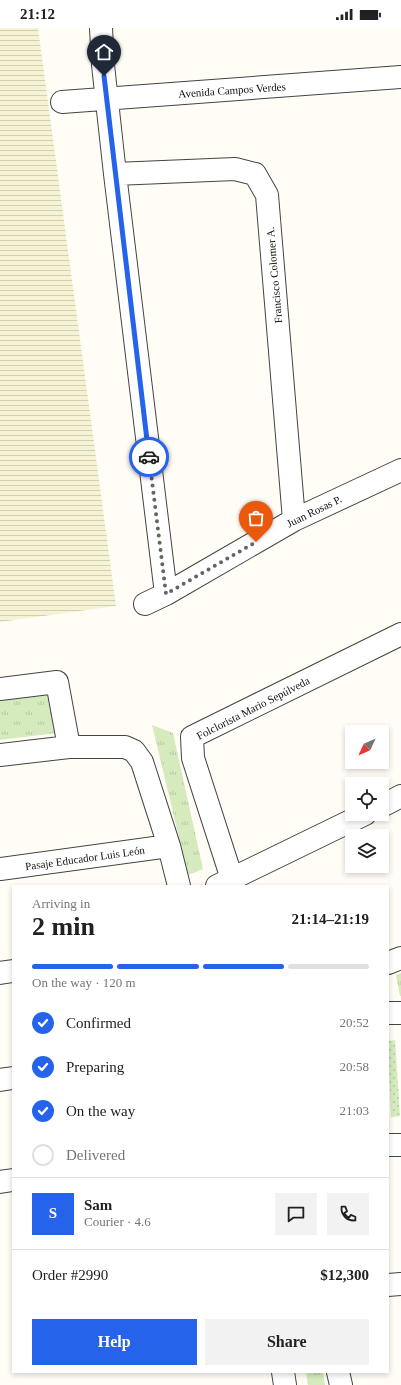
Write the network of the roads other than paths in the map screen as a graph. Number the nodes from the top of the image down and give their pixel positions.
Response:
1 (101, 28) edge
2 (401, 77) edge
3 (107, 99) junction
4 (62, 102) dead end
5 (115, 174) junction
6 (401, 470) edge
7 (294, 520) junction
8 (166, 594) junction
9 (145, 604) dead end
10 (401, 634) edge
11 (0, 689) edge
12 (69, 747) junction
13 (0, 755) edge
14 (401, 796) edge
15 (389, 802) edge
16 (350, 821) edge
17 (169, 846) junction
18 (0, 869) edge
19 (224, 882) edge
20 (179, 885) edge
21 (401, 958) edge
22 (389, 963) edge
23 (12, 971) edge
24 (0, 973) edge
25 (389, 1013) edge
26 (401, 1013) edge
27 (12, 1078) edge
28 (0, 1080) edge
29 (401, 1145) edge
30 (389, 1146) edge
31 (12, 1180) edge
32 (0, 1182) edge
33 (389, 1284) edge
34 (401, 1284) edge
35 (283, 1373) edge
36 (338, 1373) edge
37 (285, 1385) edge
38 (340, 1385) edge

1 - 3 street
2 - 3 street, Avenida Campos Verdes
3 - 4 street, Avenida Campos Verdes
3 - 5 street
5 - 7 street, Francisco Colomer A.
5 - 8 street
6 - 7 street, Juan Rosas P.
7 - 8 street, Juan Rosas P.
8 - 9 street, Juan Rosas P.
10 - 19 street, Folclorista Mario Sepúlveda
11 - 12 street
12 - 13 street
12 - 17 street
14 - 15 street
16 - 19 street
17 - 18 street, Pasaje Educador Luis León
17 - 20 street
21 - 22 street
23 - 24 street
25 - 26 street
27 - 28 street
29 - 30 street
31 - 32 street
33 - 34 street
35 - 37 street
36 - 38 street

